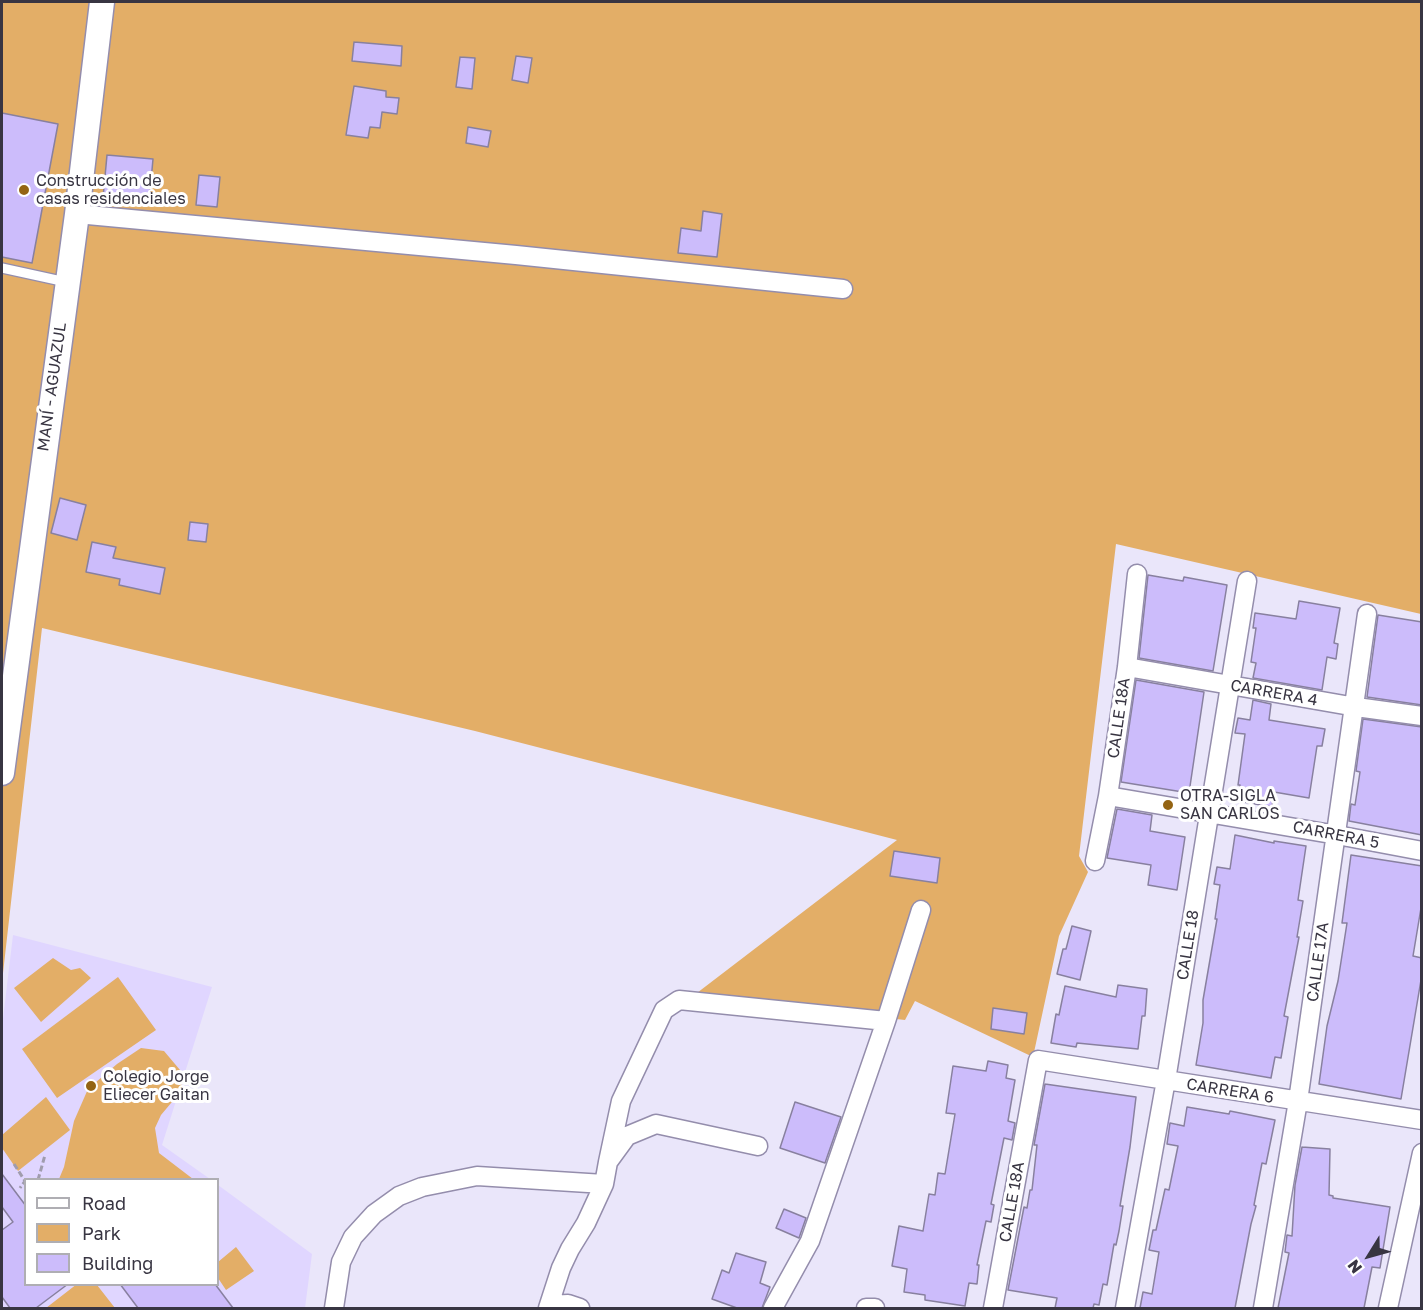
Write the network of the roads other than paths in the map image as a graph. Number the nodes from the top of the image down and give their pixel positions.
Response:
1 (102, 2) edge
2 (76, 214) junction
3 (2, 268) edge
4 (66, 282) junction
5 (843, 289) dead end
6 (1137, 574) dead end
7 (1247, 580) dead end
8 (1368, 614) dead end
9 (1127, 667) junction
10 (1230, 685) junction
11 (1356, 707) junction
12 (1422, 716) edge
13 (2, 773) edge
14 (1108, 796) junction
15 (1209, 812) junction
16 (1337, 835) junction
17 (1422, 851) edge
18 (1095, 861) dead end
19 (921, 910) dead end
20 (886, 1021) junction
21 (1038, 1060) joint
22 (1166, 1080) junction
23 (1298, 1101) junction
24 (1422, 1120) edge
25 (758, 1146) dead end
26 (1422, 1153) edge
27 (608, 1162) junction
28 (604, 1184) junction
29 (549, 1307) edge
30 (334, 1308) edge
31 (580, 1308) edge
32 (773, 1308) edge
33 (993, 1308) edge
34 (1125, 1308) edge
35 (1263, 1308) edge
36 (1388, 1308) edge

1 - 2 street, MANÍ - AGUAZUL
2 - 4 street, MANÍ - AGUAZUL
2 - 5 street
3 - 4 lane
4 - 13 street, MANÍ - AGUAZUL
6 - 9 street, CALLE 18A
7 - 10 street, CALLE 18
8 - 11 street, CALLE 17A
9 - 10 street, CARRERA 4
9 - 14 street, CALLE 18A
10 - 11 street, CARRERA 4
10 - 15 street, CALLE 18
11 - 12 street, CARRERA 4
11 - 16 street, CALLE 17A
14 - 15 street, CARRERA 5
14 - 18 street, CALLE 18A
15 - 16 street, CARRERA 5
15 - 22 street, CALLE 18
16 - 17 street, CARRERA 5
16 - 23 street, CALLE 17A
19 - 20 street
20 - 27 street
20 - 32 street
21 - 22 street, CARRERA 6
21 - 33 street, CALLE 18A
22 - 23 street, CARRERA 6
22 - 34 street, CALLE 18
23 - 24 street, CARRERA 6
23 - 35 street, CALLE 17A
25 - 27 street
26 - 36 street
27 - 28 street
28 - 29 street
28 - 30 street
29 - 31 street

